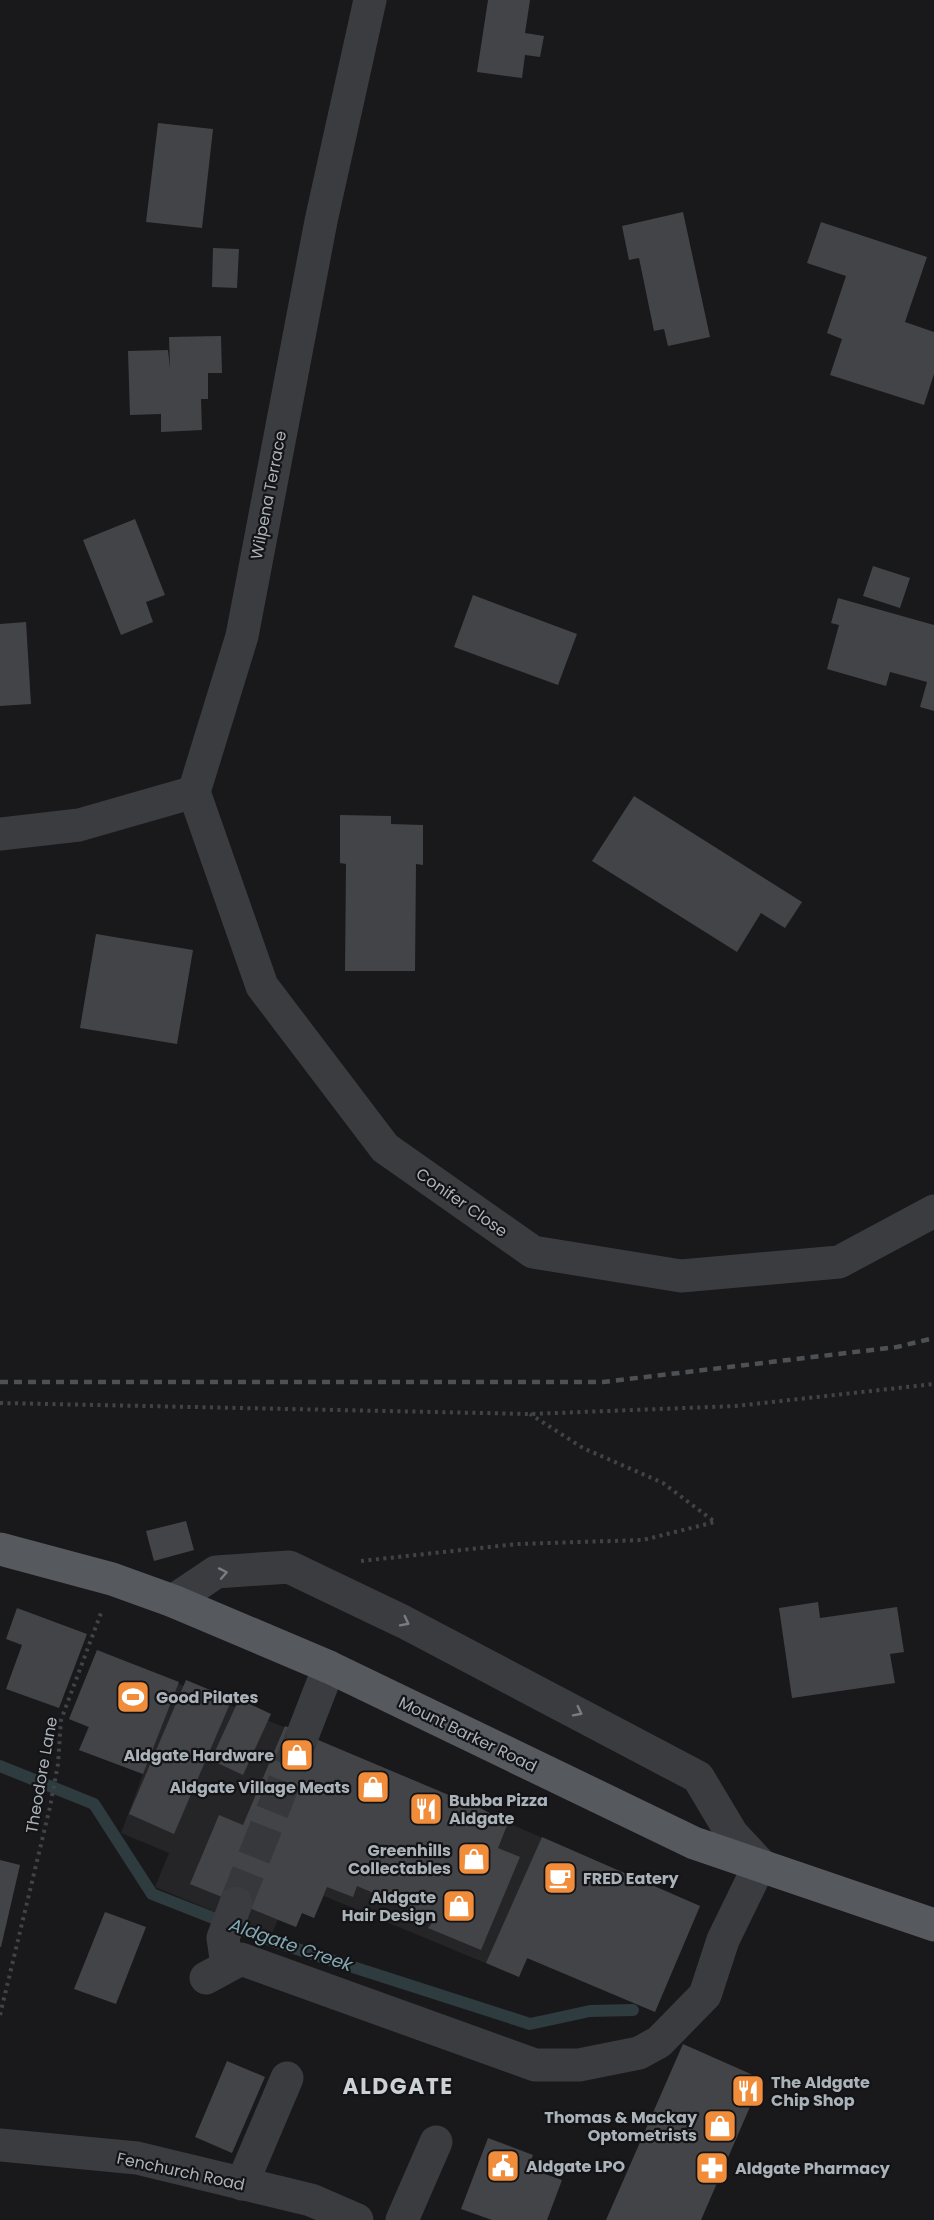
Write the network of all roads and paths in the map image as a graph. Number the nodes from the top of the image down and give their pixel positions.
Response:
1 (370, 0) edge
2 (194, 792) junction
3 (0, 834) edge
4 (934, 1211) edge
5 (934, 1384) edge
6 (0, 1403) edge
7 (530, 1414) junction
8 (0, 1549) edge
9 (357, 1561) dead end
10 (112, 1579) junction
11 (173, 1602) junction
12 (329, 1667) junction
13 (303, 1734) tunnel mouth
14 (760, 1864) junction
15 (236, 1903) tunnel mouth
16 (934, 1925) edge
17 (0, 2015) edge
18 (288, 2078) dead end
19 (436, 2142) dead end
20 (0, 2145) edge
21 (242, 2184) junction
22 (357, 2220) edge
23 (402, 2220) edge

1 - 2 street, Wilpena Terrace
2 - 3 street
2 - 4 street, Conifer Close
5 - 7 path
6 - 7 path
7 - 9 path
8 - 10 main road, Mount Barker Road
10 - 11 main road, Mount Barker Road
10 - 17 path, Theodore Lane
11 - 12 main road, Mount Barker Road
11 -> 14 street
12 - 13 street
12 - 14 main road, Mount Barker Road
14 - 15 street
14 - 16 main road, Mount Barker Road
18 - 21 street
19 - 23 street
20 - 21 street, Fenchurch Road
21 - 22 street, Fenchurch Road

